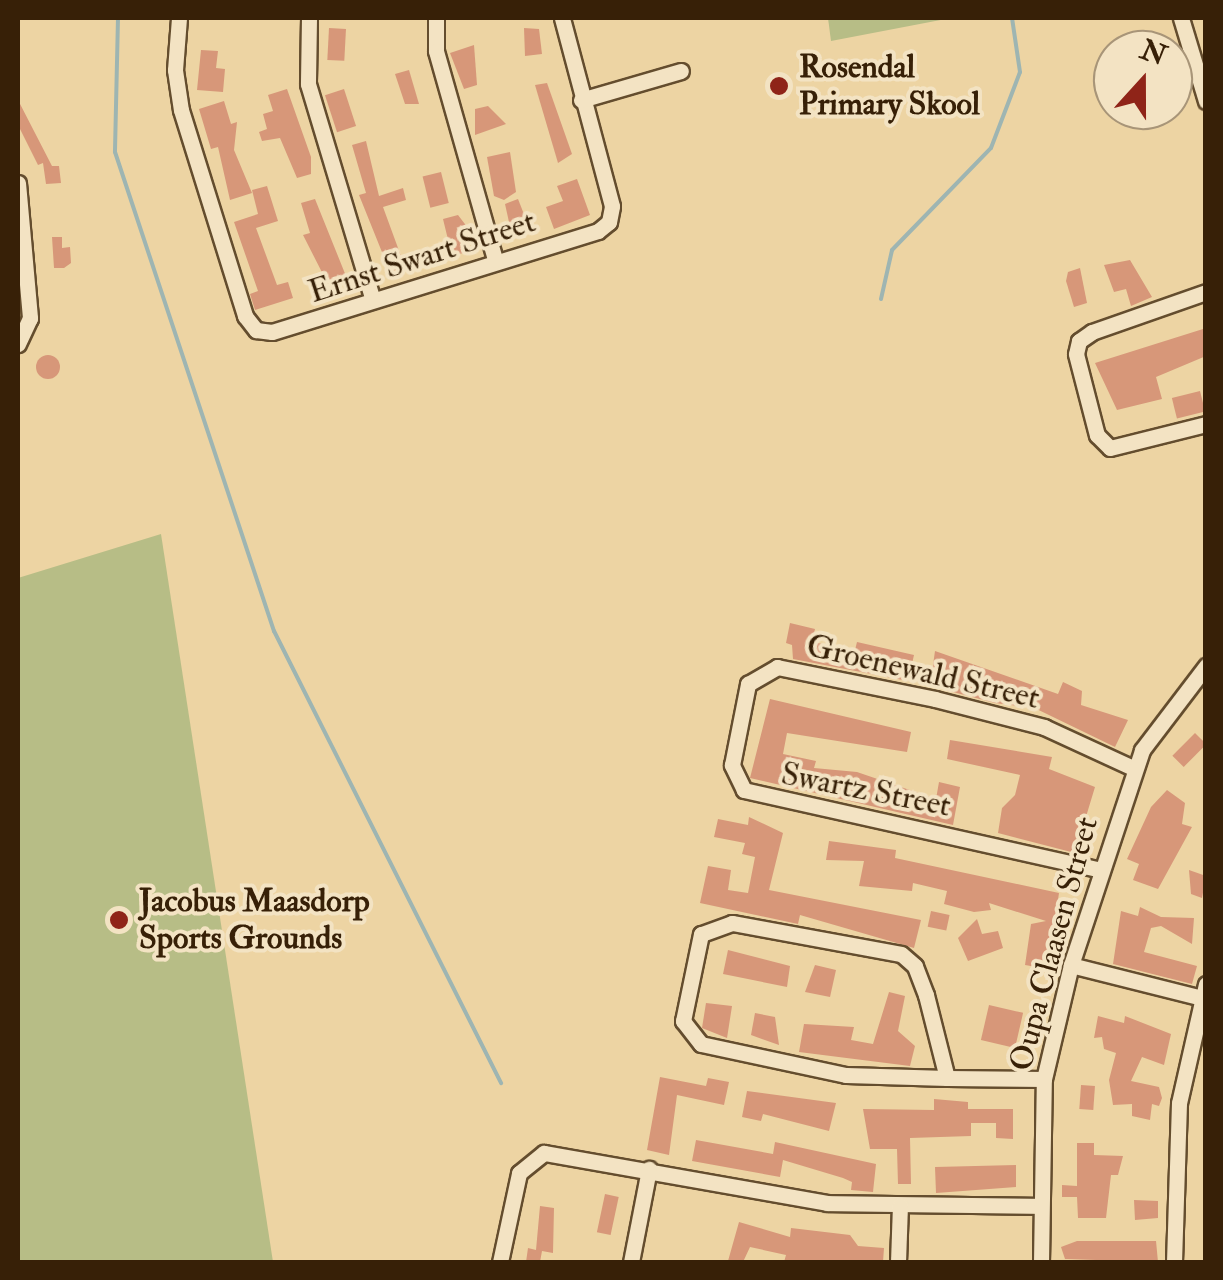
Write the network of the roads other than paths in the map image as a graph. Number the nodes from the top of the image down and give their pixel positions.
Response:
1 (180, 18) edge
2 (310, 18) edge
3 (436, 18) edge
4 (562, 18) edge
5 (1193, 58) edge
6 (681, 71) dead end
7 (581, 100) junction
8 (1206, 100) edge
9 (18, 183) edge
10 (495, 260) junction
11 (1206, 292) edge
12 (372, 298) junction
13 (18, 344) edge
14 (1206, 424) edge
15 (1206, 666) edge
16 (754, 676) joint
17 (1134, 768) junction
18 (1097, 869) junction
19 (1070, 965) junction
20 (1204, 991) edge
21 (947, 1078) junction
22 (1044, 1079) junction
23 (649, 1170) junction
24 (900, 1205) junction
25 (1040, 1206) junction
26 (500, 1262) edge
27 (631, 1262) edge
28 (898, 1262) edge
29 (1040, 1262) edge
30 (1174, 1262) edge

1 - 12 street, Ernst Swart Street
2 - 12 street
3 - 10 street
4 - 7 street
5 - 8 street
6 - 7 street
7 - 10 street, Ernst Swart Street
9 - 13 street
10 - 12 street, Ernst Swart Street
11 - 14 street
15 - 17 street, Oupa Claasen Street
16 - 17 street, Groenewald Street
16 - 18 street, Swartz Street
17 - 18 street, Oupa Claasen Street
18 - 19 street, Oupa Claasen Street
19 - 20 street
19 - 22 street, Oupa Claasen Street
20 - 30 street
21 - 21 street
21 - 22 street
22 - 25 street, Oupa Claasen Street
23 - 24 street
23 - 26 street
23 - 27 street
24 - 25 street
24 - 28 street
25 - 29 street, Oupa Claasen Street

